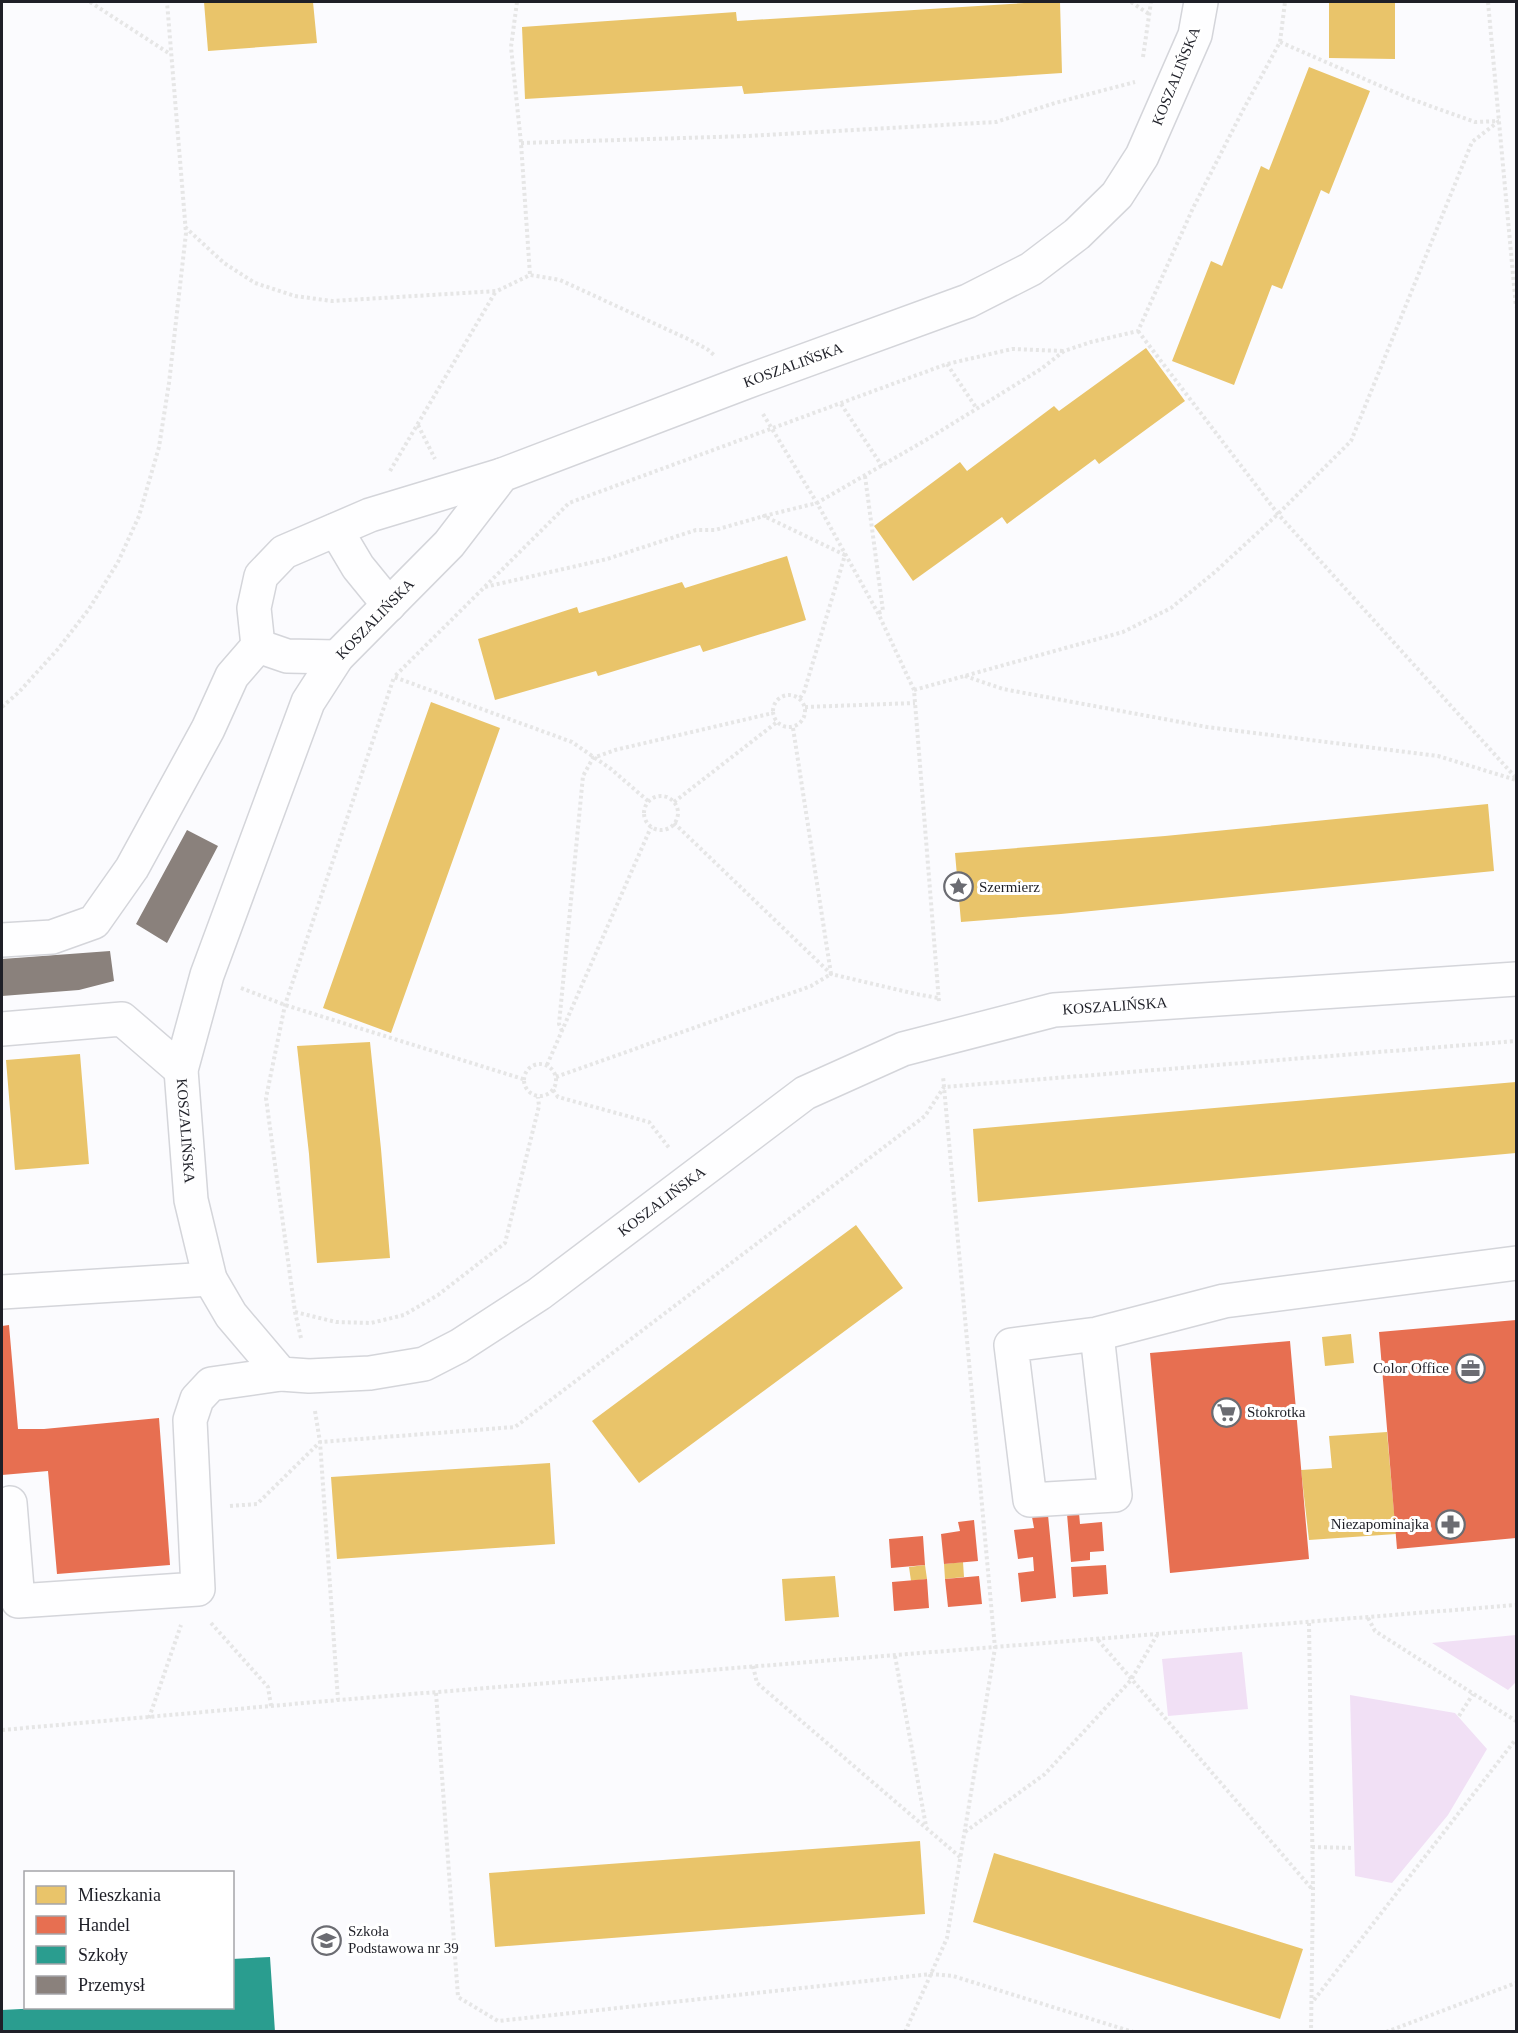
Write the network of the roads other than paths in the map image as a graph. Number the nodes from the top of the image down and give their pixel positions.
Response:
1 (1201, 2) edge
2 (502, 475) junction
3 (336, 530) junction
4 (389, 605) junction
5 (258, 646) junction
6 (337, 657) junction
7 (2, 940) edge
8 (1516, 979) edge
9 (2, 1029) edge
10 (181, 1070) junction
11 (1516, 1263) edge
12 (210, 1280) junction
13 (2, 1292) edge
14 (1097, 1334) junction
15 (295, 1375) junction
16 (10, 1503) dead end

1 - 2 street, KOSZALIŃSKA
2 - 3 street
2 - 4 street, KOSZALIŃSKA
3 - 4 street
3 - 5 street
4 - 6 street, KOSZALIŃSKA
5 - 6 street
5 - 7 street
6 - 10 street, KOSZALIŃSKA
8 - 15 street, KOSZALIŃSKA
9 - 10 street
10 - 12 street, KOSZALIŃSKA
11 - 14 street
12 - 13 street
12 - 15 street, KOSZALIŃSKA
14 - 14 street
15 - 16 street

